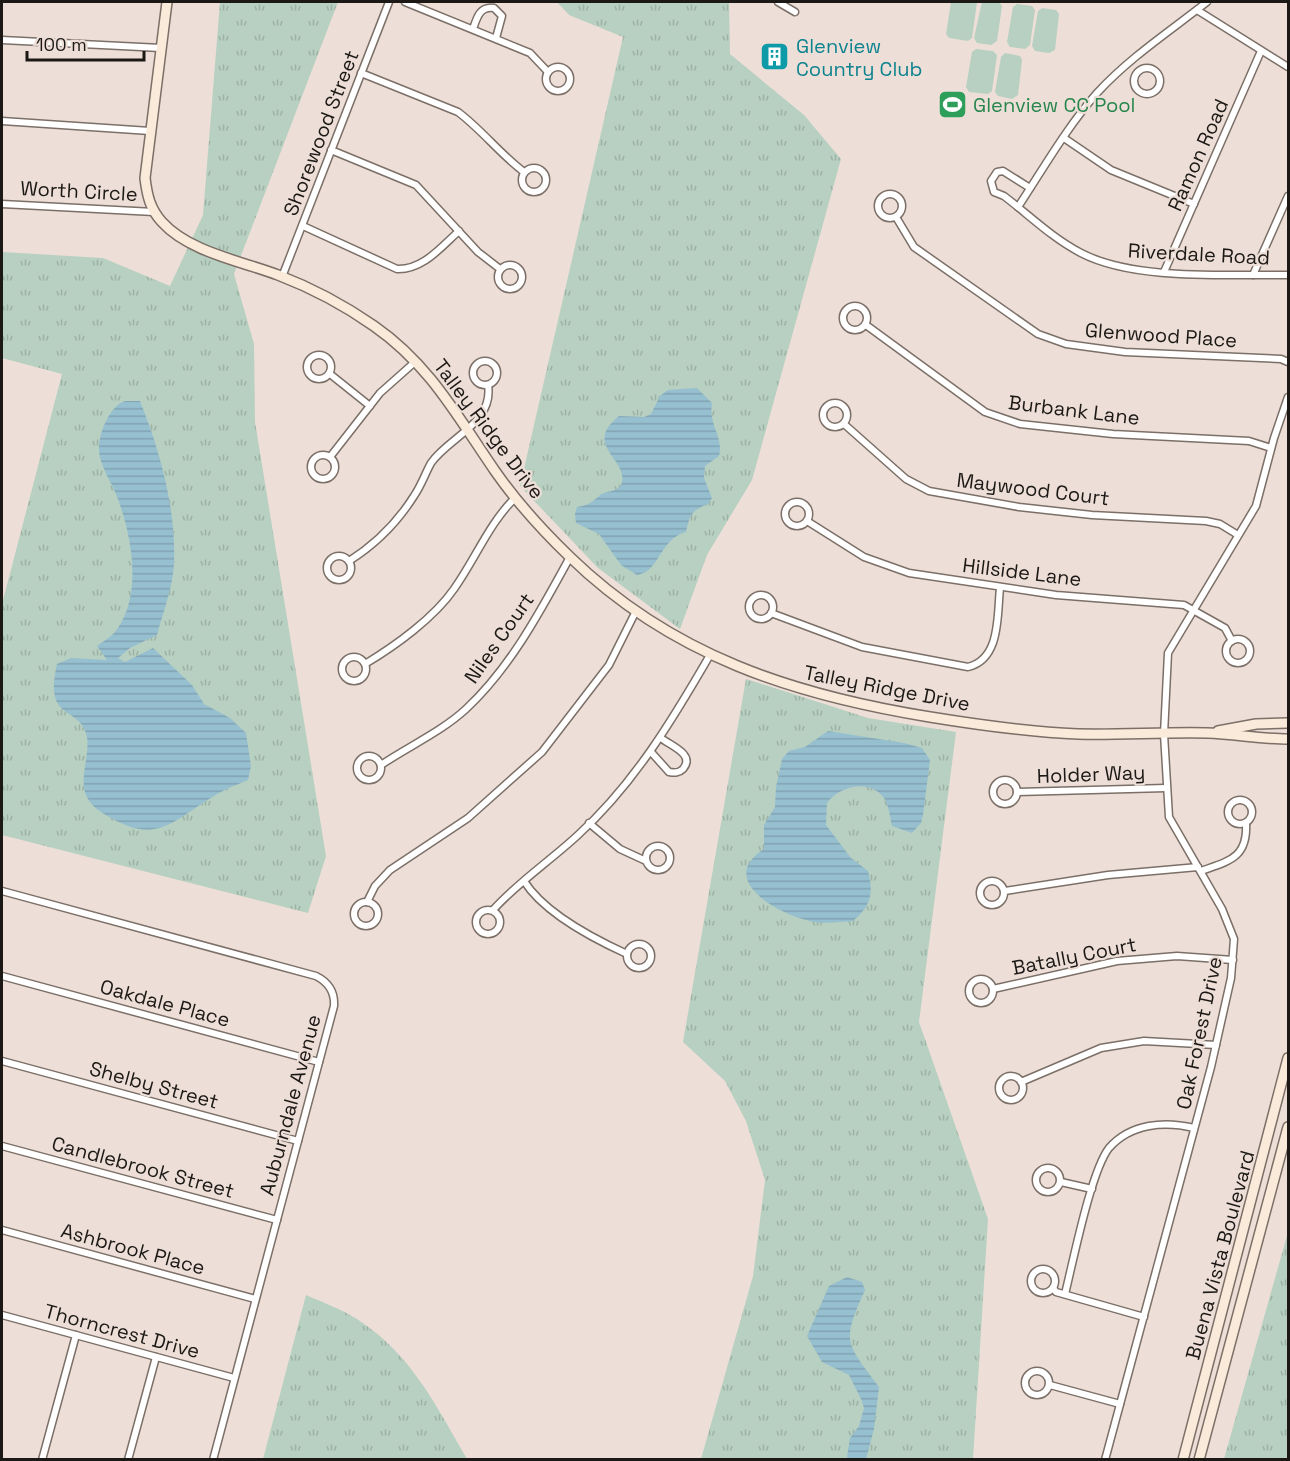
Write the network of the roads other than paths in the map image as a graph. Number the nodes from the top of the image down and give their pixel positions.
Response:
1 (167, 2) edge
2 (389, 2) edge
3 (405, 2) edge
4 (778, 2) edge
5 (1207, 2) edge
6 (1197, 10) junction
7 (795, 12) dead end
8 (473, 29) junction
9 (496, 38) junction
10 (2, 40) edge
11 (161, 48) junction
12 (1261, 51) junction
13 (1133, 60) junction
14 (1288, 67) edge
15 (1139, 71) junction
16 (548, 72) junction
17 (361, 73) junction
18 (2, 121) edge
19 (150, 131) junction
20 (1064, 138) junction
21 (331, 150) junction
22 (524, 172) junction
23 (1030, 188) junction
24 (1288, 196) edge
25 (2, 204) edge
26 (1194, 204) junction
27 (1018, 207) junction
28 (154, 212) junction
29 (896, 217) junction
30 (303, 226) junction
31 (459, 231) junction
32 (500, 269) junction
33 (1164, 272) junction
34 (1253, 275) junction
35 (1288, 275) edge
36 (282, 277) junction
37 (866, 325) junction
38 (416, 361) junction
39 (1288, 363) edge
40 (330, 374) junction
41 (488, 385) junction
42 (1288, 397) edge
43 (370, 406) junction
44 (844, 424) junction
45 (469, 429) junction
46 (1271, 448) junction
47 (330, 457) junction
48 (516, 497) junction
49 (807, 521) junction
50 (1238, 536) junction
51 (570, 557) junction
52 (349, 561) junction
53 (1000, 588) junction
54 (1193, 610) junction
55 (636, 612) junction
56 (771, 613) junction
57 (1232, 641) junction
58 (710, 655) junction
59 (365, 664) junction
60 (1288, 723) edge
61 (1209, 733) junction
62 (1164, 734) junction
63 (661, 738) junction
64 (1288, 739) edge
65 (651, 752) junction
66 (381, 765) junction
67 (1166, 788) junction
68 (1017, 792) junction
69 (589, 823) junction
70 (1246, 823) junction
71 (646, 861) junction
72 (1199, 869) junction
73 (524, 881) junction
74 (2, 891) edge
75 (1005, 891) junction
76 (367, 902) junction
77 (493, 910) junction
78 (627, 954) junction
79 (1233, 960) junction
80 (2, 976) edge
81 (993, 989) junction
82 (1216, 1045) junction
83 (1288, 1058) edge
84 (2, 1061) edge
85 (319, 1062) junction
86 (1021, 1082) junction
87 (1288, 1127) edge
88 (1194, 1128) junction
89 (298, 1141) junction
90 (2, 1146) edge
91 (1061, 1182) junction
92 (1092, 1189) junction
93 (277, 1220) junction
94 (2, 1230) edge
95 (1053, 1288) junction
96 (1065, 1294) junction
97 (255, 1299) junction
98 (2, 1315) edge
99 (1144, 1317) junction
100 (76, 1335) junction
101 (156, 1357) junction
102 (234, 1378) junction
103 (1050, 1385) junction
104 (1120, 1404) junction
105 (42, 1460) edge
106 (128, 1460) edge
107 (213, 1460) edge
108 (1105, 1460) edge
109 (1183, 1460) edge
110 (1199, 1460) edge

1 - 11 street, Talley Ridge Drive
2 - 17 street, Shorewood Street
3 - 8 street
4 - 7 street
5 - 6 street
6 - 12 street
6 - 13 street
8 - 9 street
8 - 9 street
9 - 16 street
10 - 11 street
11 - 19 street, Talley Ridge Drive
12 - 14 street
12 - 26 street, Ramon Road
13 - 15 street
13 - 20 street
15 - 15 street
16 - 16 street
17 - 21 street, Shorewood Street
17 - 22 street
18 - 19 street
19 - 28 street, Talley Ridge Drive
20 - 23 street
20 - 26 street
21 - 30 street, Shorewood Street
21 - 31 street
22 - 22 street
23 - 27 street
23 - 27 street
24 - 34 street
25 - 28 street, Worth Circle
26 - 33 street, Ramon Road
27 - 33 street, Riverdale Road
28 - 36 street, Talley Ridge Drive
29 - 29 street, Glenwood Place
29 - 39 street, Glenwood Place
30 - 31 street
30 - 36 street, Shorewood Street
31 - 32 street
32 - 32 street
33 - 34 street, Riverdale Road
34 - 35 street, Riverdale Road
36 - 38 street, Talley Ridge Drive
37 - 37 street, Burbank Lane
37 - 46 street, Burbank Lane
38 - 43 street
38 - 45 street, Talley Ridge Drive
40 - 40 street
40 - 43 street
41 - 41 street
41 - 45 street
42 - 46 street, Oak Forest Drive
43 - 47 street
44 - 44 street, Maywood Court
44 - 50 street, Maywood Court
45 - 48 street, Talley Ridge Drive
45 - 52 street
46 - 50 street, Oak Forest Drive
47 - 47 street
48 - 51 street, Talley Ridge Drive
48 - 59 street
49 - 49 street, Hillside Lane
49 - 53 street, Hillside Lane
50 - 54 street, Oak Forest Drive
51 - 55 street, Talley Ridge Drive
51 - 66 street, Niles Court
52 - 52 street
53 - 54 street, Hillside Lane
53 - 56 street
54 - 57 street, Hillside Lane
54 - 62 street, Oak Forest Drive
55 - 58 street, Talley Ridge Drive
55 - 76 street
56 - 56 street
57 - 57 street, Hillside Lane
58 - 62 street, Talley Ridge Drive
58 - 63 street
59 - 59 street
60 - 61 street, Talley Ridge Drive
61 - 62 street, Talley Ridge Drive
61 - 64 street, Talley Ridge Drive
62 - 67 street, Oak Forest Drive
63 - 65 street
63 - 65 street
65 - 69 street
66 - 66 street, Niles Court
67 - 68 street, Holder Way
67 - 72 street, Oak Forest Drive
68 - 68 street, Holder Way
69 - 71 street
69 - 73 street
70 - 70 street
70 - 72 street
71 - 71 street
72 - 75 street
72 - 79 street, Oak Forest Drive
73 - 77 street
73 - 78 street
74 - 85 street, Auburndale Avenue
75 - 75 street
76 - 76 street
77 - 77 street
78 - 78 street
79 - 81 street, Batally Court
79 - 82 street, Oak Forest Drive
80 - 85 street, Oakdale Place
81 - 81 street, Batally Court
82 - 86 street
82 - 88 street, Oak Forest Drive
83 - 109 street, Buena Vista Boulevard
84 - 89 street, Shelby Street
85 - 89 street, Auburndale Avenue
86 - 86 street
87 - 110 street, Buena Vista Boulevard
88 - 92 street
88 - 99 street, Oak Forest Drive
89 - 93 street, Auburndale Avenue
90 - 93 street, Candlebrook Street
91 - 91 street
91 - 92 street
92 - 96 street
93 - 97 street, Auburndale Avenue
94 - 97 street, Ashbrook Place
95 - 95 street
95 - 96 street
96 - 99 street
97 - 102 street, Auburndale Avenue
98 - 100 street, Thorncrest Drive
99 - 104 street, Oak Forest Drive
100 - 101 street, Thorncrest Drive
100 - 105 street
101 - 102 street, Thorncrest Drive
101 - 106 street
102 - 107 street, Auburndale Avenue
103 - 103 street
103 - 104 street
104 - 108 street, Oak Forest Drive

